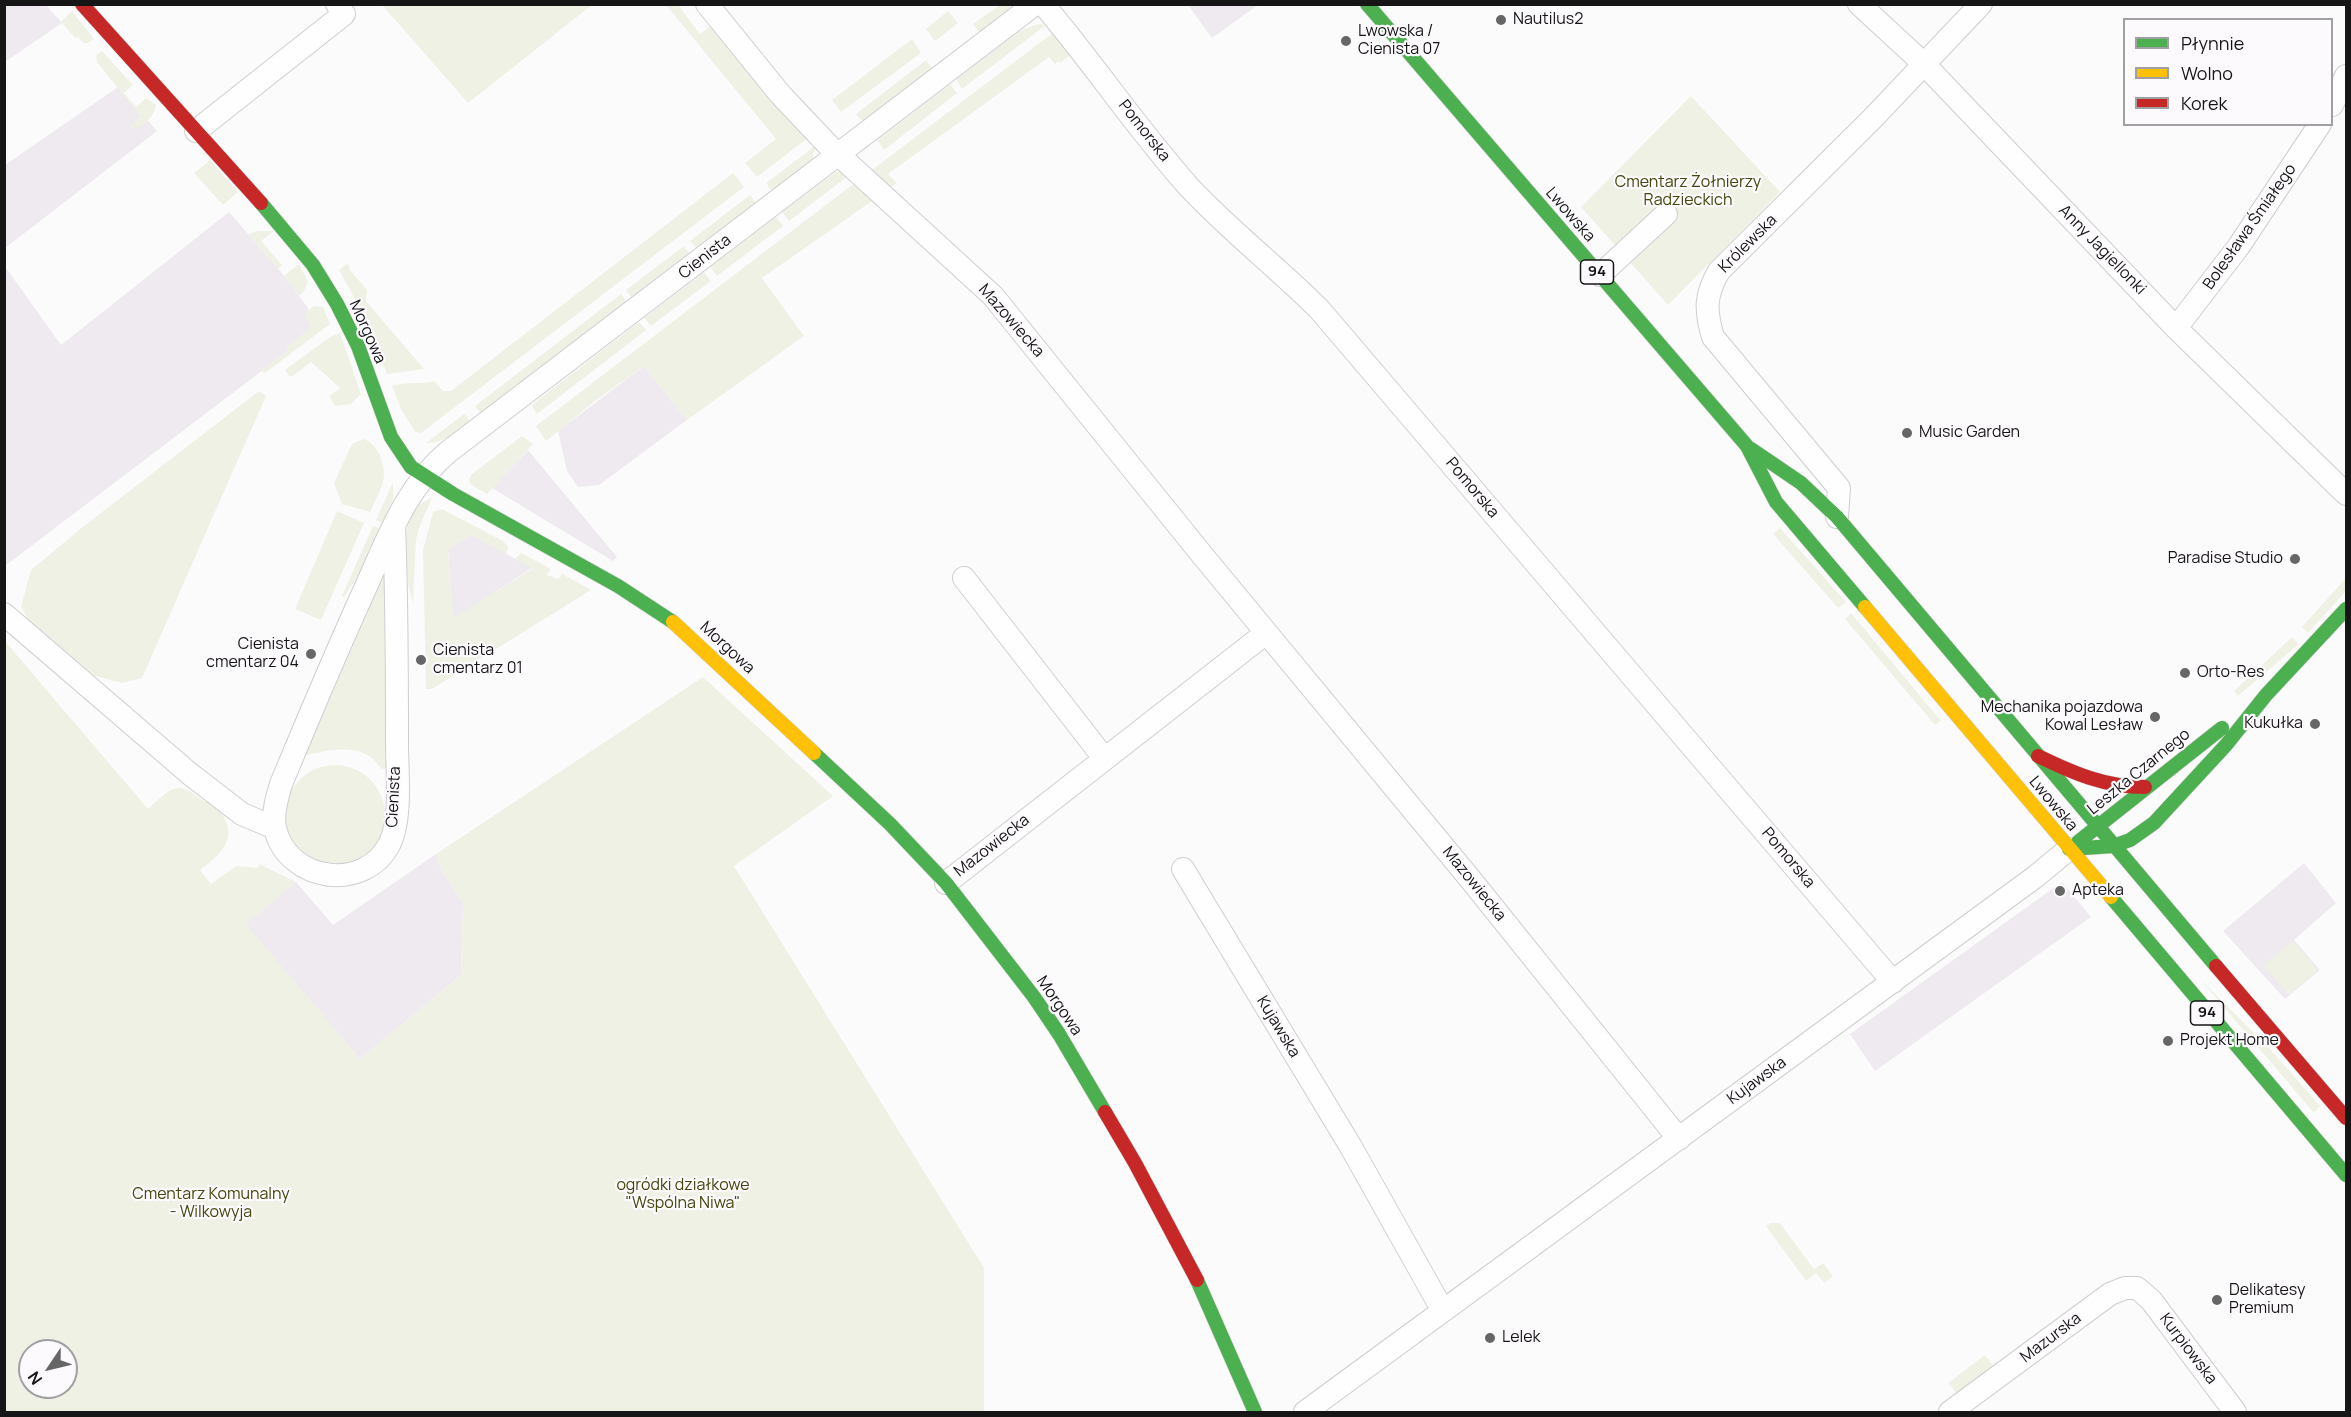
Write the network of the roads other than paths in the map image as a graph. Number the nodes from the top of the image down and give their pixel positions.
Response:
1 (82, 4) edge
2 (337, 4) edge
3 (707, 4) edge
4 (1035, 4) edge
5 (1043, 4) edge
6 (1367, 4) edge
7 (1859, 4) edge
8 (1981, 4) edge
9 (1924, 64) junction
10 (2346, 76) edge
11 (2333, 101) edge
12 (2319, 126) edge
13 (196, 131) junction
14 (838, 154) junction
15 (1666, 214) dead end
16 (1600, 275) junction
17 (2176, 328) junction
18 (1747, 446) junction
19 (423, 476) junction
20 (2346, 494) edge
21 (1838, 517) junction
22 (394, 526) junction
23 (964, 578) dead end
24 (2345, 613) edge
25 (4, 614) edge
26 (1266, 633) junction
27 (2266, 695) junction
28 (2038, 756) junction
29 (1104, 758) junction
30 (2145, 787) junction
31 (2154, 823) junction
32 (2097, 827) junction
33 (275, 828) junction
34 (2113, 846) junction
35 (2145, 846) dead end
36 (2070, 849) junction
37 (2145, 865) dead end
38 (1183, 869) dead end
39 (946, 883) junction
40 (2153, 893) junction
41 (1893, 981) junction
42 (2343, 1106) edge
43 (1678, 1139) junction
44 (2318, 1142) junction
45 (2346, 1175) edge
46 (2137, 1288) joint
47 (1443, 1311) junction
48 (1976, 1405) edge
49 (1255, 1413) edge
50 (1305, 1413) edge
51 (1950, 1413) edge
52 (2235, 1413) edge

1 - 13 street, Morgowa
2 - 13 street
3 - 14 street, Mazowiecka
4 - 14 street, Cienista
5 - 41 street, Pomorska
6 - 16 street, Lwowska / 94
7 - 9 street, Anny Jagiellonki
8 - 9 street, Królewska
9 - 17 street, Anny Jagiellonki
9 - 21 street, Królewska
10 - 11 street
12 - 17 street, Bolesława Śmiałego
13 - 19 street, Morgowa
14 - 19 street, Cienista
14 - 26 street, Mazowiecka
15 - 16 street
16 - 18 street, Lwowska / 94
17 - 20 street, Anny Jagiellonki
18 - 21 street, Lwowska / 94
18 - 36 street, Lwowska / 94
19 - 22 street, Cienista
19 - 39 street, Morgowa
21 - 28 street, Lwowska / 94
22 - 33 street, Cienista
22 - 33 street, Cienista
23 - 29 street
24 - 27 street, Leszka Czarnego
25 - 33 street
26 - 29 street, Mazowiecka
26 - 43 street, Mazowiecka
27 - 30 street, Leszka Czarnego
27 - 31 street, Leszka Czarnego
28 - 30 street, Lwowska
28 - 32 street, Lwowska / 94
29 - 39 street, Mazowiecka
30 - 32 street, Leszka Czarnego
31 - 34 street, Leszka Czarnego
31 - 35 street
32 - 34 street, Lwowska / 94
32 - 36 street, Leszka Czarnego
34 - 36 street, Leszka Czarnego
34 - 40 street, Lwowska / 94
36 - 41 street, Kujawska
36 - 44 street, Lwowska / 94
37 - 40 street
38 - 47 street, Kujawska
39 - 49 street, Morgowa
40 - 42 street, Lwowska / 94
41 - 43 street, Kujawska
42 - 44 street
43 - 47 street, Kujawska
44 - 45 street, Lwowska / 94
46 - 48 street, Mazurska
46 - 52 street, Kurpiowska
47 - 50 street, Kujawska
48 - 51 street, Mazurska

